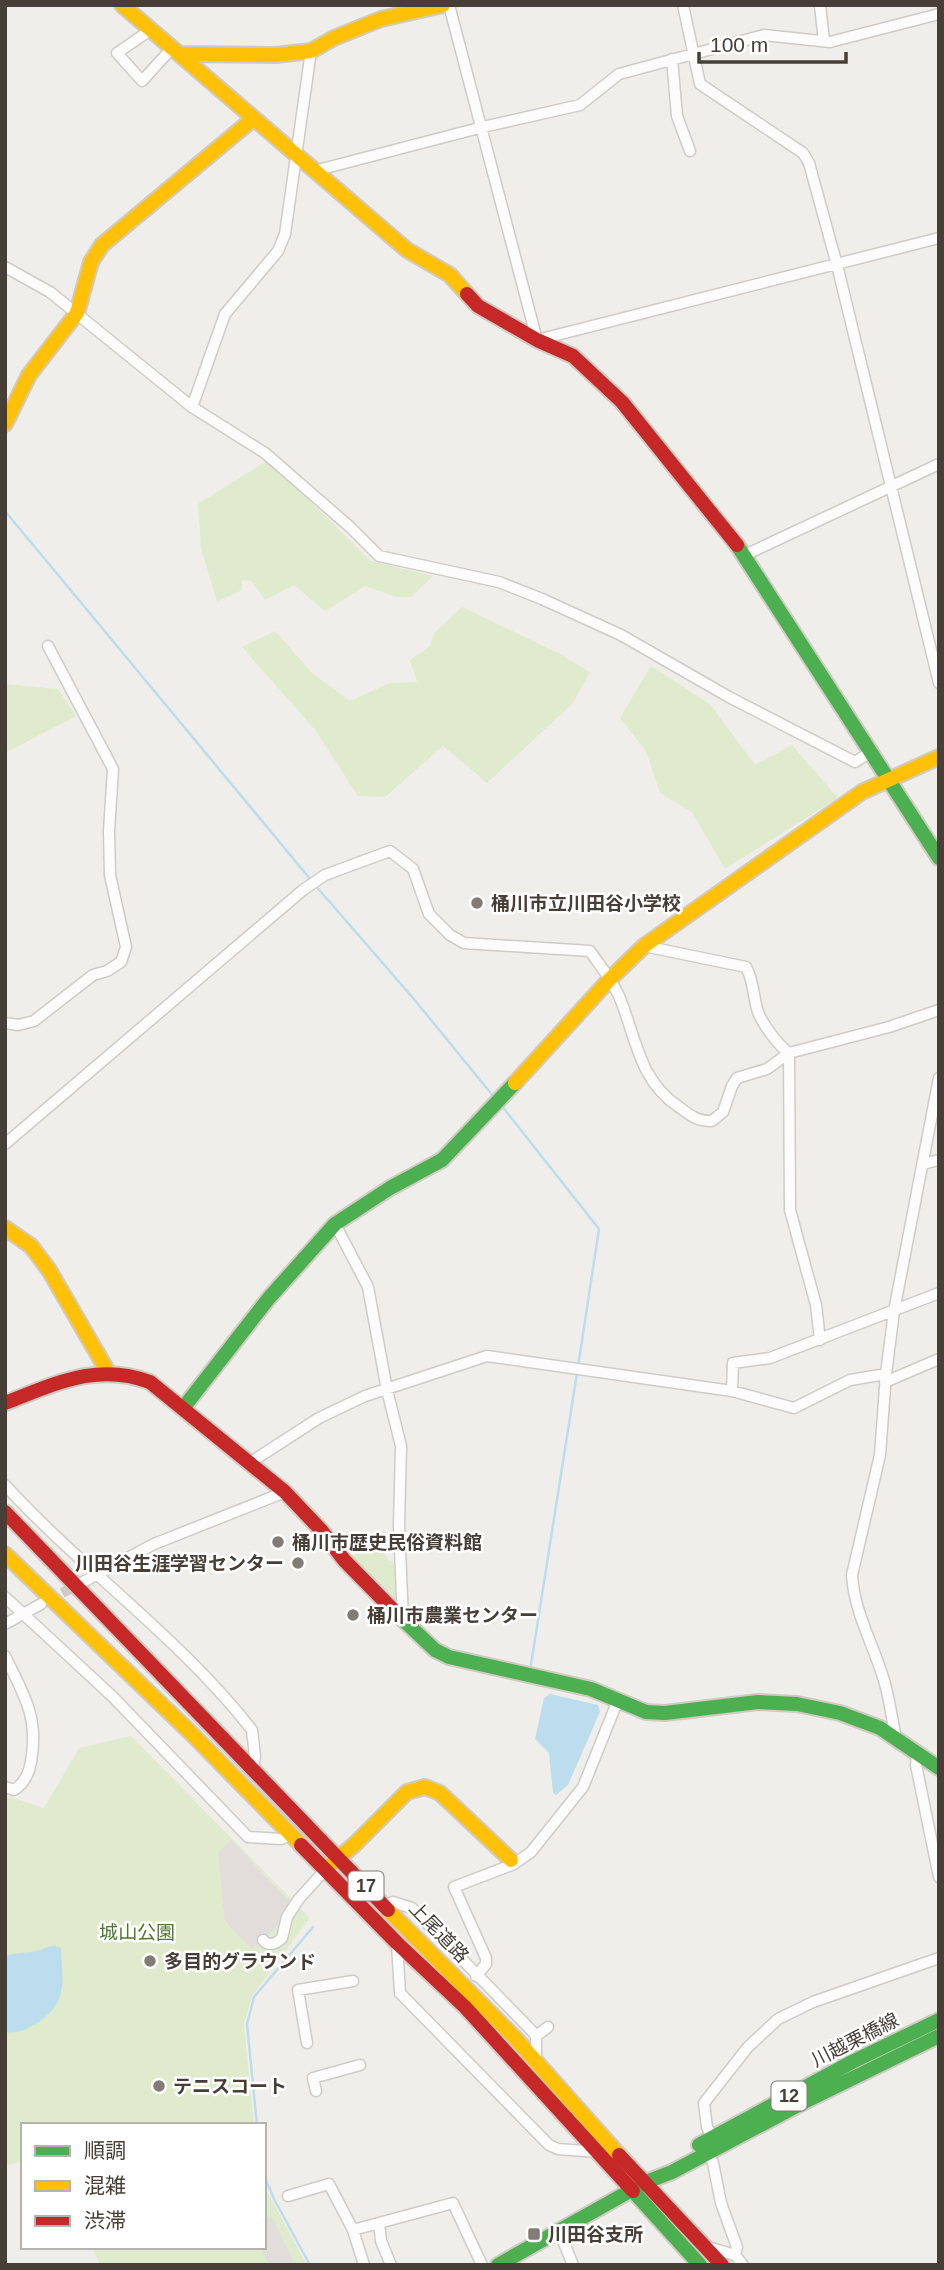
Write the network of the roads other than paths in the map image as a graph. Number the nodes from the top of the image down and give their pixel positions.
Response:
1 (122, 5) edge
2 (443, 5) edge
3 (449, 5) edge
4 (683, 5) edge
5 (820, 5) edge
6 (939, 14) edge
7 (152, 29) junction
8 (824, 41) junction
9 (177, 50) junction
10 (311, 51) junction
11 (692, 53) junction
12 (672, 59) junction
13 (253, 119) junction
14 (482, 127) junction
15 (690, 151) dead end
16 (295, 155) junction
17 (314, 171) junction
18 (939, 238) edge
19 (837, 264) junction
20 (5, 267) edge
21 (77, 313) junction
22 (537, 340) junction
23 (192, 407) junction
24 (5, 424) edge
25 (939, 464) edge
26 (891, 487) junction
27 (745, 555) junction
28 (48, 646) dead end
29 (939, 683) edge
30 (872, 751) junction
31 (939, 757) edge
32 (890, 779) junction
33 (939, 858) edge
34 (644, 946) junction
35 (609, 980) junction
36 (939, 1010) edge
37 (5, 1023) edge
38 (789, 1053) junction
39 (939, 1078) edge
40 (5, 1144) edge
41 (939, 1160) edge
42 (923, 1164) junction
43 (335, 1224) junction
44 (5, 1227) edge
45 (939, 1293) edge
46 (894, 1311) junction
47 (820, 1340) junction
48 (939, 1359) edge
49 (107, 1372) junction
50 (886, 1378) junction
51 (387, 1390) junction
52 (732, 1391) junction
53 (5, 1403) edge
54 (184, 1407) junction
55 (251, 1462) junction
56 (5, 1485) edge
57 (285, 1492) junction
58 (5, 1512) edge
59 (5, 1554) edge
60 (97, 1573) junction
61 (83, 1582) tunnel mouth
62 (5, 1597) edge
63 (41, 1604) tunnel mouth
64 (23, 1614) junction
65 (403, 1620) junction
66 (5, 1624) edge
67 (5, 1656) edge
68 (618, 1700) junction
69 (896, 1738) junction
70 (917, 1754) junction
71 (939, 1768) edge
72 (253, 1769) junction
73 (5, 1787) edge
74 (291, 1834) junction
75 (337, 1858) junction
76 (510, 1860) dead end
77 (326, 1869) junction
78 (939, 1877) edge
79 (385, 1905) junction
80 (263, 1940) dead end
81 (397, 1943) junction
82 (939, 1958) edge
83 (477, 1976) junction
84 (353, 1981) dead end
85 (939, 2020) edge
86 (548, 2027) dead end
87 (536, 2036) junction
88 (939, 2036) edge
89 (307, 2043) dead end
90 (536, 2062) junction
91 (360, 2065) dead end
92 (316, 2091) dead end
93 (710, 2145) junction
94 (597, 2152) junction
95 (646, 2182) junction
96 (633, 2190) junction
97 (288, 2196) dead end
98 (379, 2223) junction
99 (353, 2230) junction
100 (559, 2231) junction
101 (704, 2245) junction
102 (735, 2255) junction
103 (364, 2265) edge
104 (391, 2265) edge
105 (482, 2265) edge
106 (498, 2265) edge
107 (573, 2265) edge
108 (701, 2265) edge
109 (722, 2265) edge
110 (743, 2265) edge

1 - 7 main road
2 - 10 main road
3 - 14 street
4 - 11 street
5 - 8 street
6 - 8 street
7 - 9 main road
7 - 9 street
8 - 11 street
9 - 10 main road
9 - 13 main road
10 - 16 street
11 - 12 street
11 - 19 street
12 - 14 street
12 - 15 street
13 - 16 main road
13 - 21 main road
14 - 17 street
14 - 22 street
16 - 17 main road
16 - 23 street
17 - 22 main road
18 - 19 street
19 - 22 street
19 - 26 street
20 - 21 street
21 - 23 street
21 - 24 main road
22 - 27 main road
23 - 30 street
25 - 26 street
26 - 27 street
26 - 29 street
27 - 30 main road
28 - 37 street
30 - 32 main road
31 - 32 main road
32 - 33 main road
32 - 34 main road
34 - 35 main road
34 - 38 street
35 - 38 street
35 - 40 street
35 - 43 main road
36 - 38 street
38 - 47 street
39 - 42 street
41 - 42 street
42 - 46 street
43 - 51 street
43 - 54 main road
44 - 49 main road
45 - 46 street
46 - 47 street
46 - 50 street
47 - 52 street
48 - 50 street
49 - 53 main road
49 - 54 main road
50 - 52 street
50 - 69 street
51 - 52 street
51 - 55 street
51 - 65 street
54 - 55 main road
55 - 57 main road
56 - 60 street
57 - 60 street
57 - 65 main road
58 - 72 main road, 上尾道路 / 17
59 - 74 main road, 上尾道路 / 17
60 - 61 street
60 - 72 street
62 - 64 street
63 - 64 street
64 - 66 street
64 - 74 street
65 - 68 main road
67 - 73 street
68 - 69 main road
68 - 83 street
69 - 70 main road
70 - 71 main road
70 - 78 street
72 - 75 main road, 上尾道路 / 17
74 - 77 main road, 上尾道路 / 17
75 - 76 main road
75 - 77 main road
75 - 79 main road, 上尾道路 / 17
77 - 80 street
77 - 81 main road, 上尾道路 / 17
79 - 83 street
79 - 90 main road, 上尾道路 / 17
81 - 94 main road, 上尾道路 / 17
81 - 94 street
82 - 93 street
83 - 87 street
84 - 89 street
85 - 93 main road, 川越栗橋線 / 12
86 - 87 street
87 - 90 street
88 - 93 main road, 川越栗橋線 / 12
90 - 95 main road, 上尾道路 / 17
91 - 92 street
93 - 95 main road, 川越栗橋線 / 12
93 - 102 street
94 - 96 main road, 上尾道路 / 17
95 - 96 main road, 川越栗橋線 / 12
95 - 101 main road, 上尾道路 / 17
96 - 100 main road, 川越栗橋線 / 12
96 - 108 main road, 上尾道路 / 17
97 - 99 street
98 - 99 street
98 - 104 street
98 - 105 street
99 - 103 street
100 - 106 main road, 川越栗橋線 / 12
100 - 107 street
101 - 102 street
101 - 109 main road, 上尾道路 / 17
102 - 110 street

